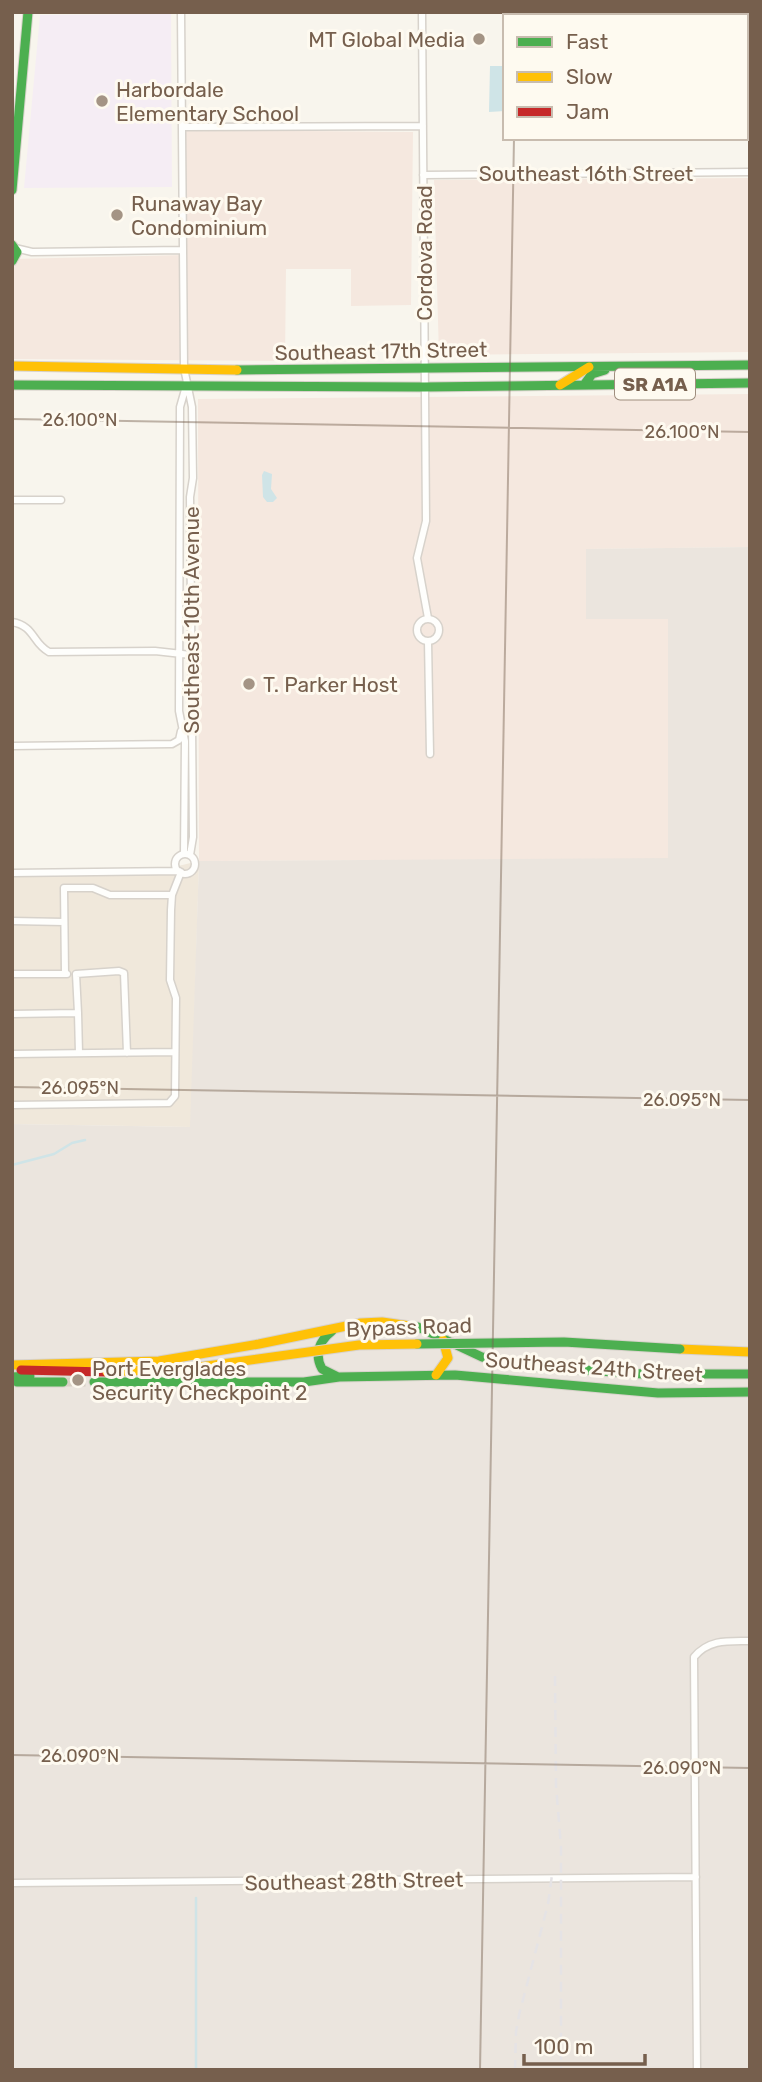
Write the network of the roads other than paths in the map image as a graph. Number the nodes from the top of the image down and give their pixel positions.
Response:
1 (28, 12) edge
2 (181, 12) edge
3 (422, 12) edge
4 (423, 126) junction
5 (182, 127) junction
6 (15, 128) edge
7 (750, 172) edge
8 (423, 175) junction
9 (12, 190) edge
10 (183, 250) junction
11 (14, 253) edge
12 (750, 365) edge
13 (12, 366) edge
14 (24, 366) junction
15 (615, 366) junction
16 (589, 367) junction
17 (184, 368) junction
18 (424, 368) junction
19 (12, 372) edge
20 (750, 383) edge
21 (186, 384) junction
22 (12, 385) edge
23 (584, 385) junction
24 (560, 386) junction
25 (424, 387) junction
26 (12, 500) edge
27 (61, 500) dead end
28 (179, 595) junction
29 (191, 595) junction
30 (428, 618) junction
31 (12, 622) edge
32 (428, 641) junction
33 (179, 653) junction
34 (191, 655) junction
35 (182, 722) junction
36 (12, 746) edge
37 (430, 754) dead end
38 (187, 855) junction
39 (180, 872) junction
40 (12, 873) edge
41 (172, 895) junction
42 (12, 921) edge
43 (64, 922) junction
44 (12, 974) edge
45 (65, 974) junction
46 (76, 974) junction
47 (78, 1013) junction
48 (12, 1014) edge
49 (175, 1052) junction
50 (79, 1053) junction
51 (127, 1053) junction
52 (12, 1054) edge
53 (12, 1105) edge
54 (336, 1328) junction
55 (442, 1338) junction
56 (750, 1352) edge
57 (12, 1367) edge
58 (595, 1371) junction
59 (70, 1372) junction
60 (643, 1374) junction
61 (750, 1374) edge
62 (436, 1375) junction
63 (339, 1377) junction
64 (12, 1379) edge
65 (63, 1382) tunnel mouth
66 (94, 1382) tunnel mouth
67 (572, 1386) junction
68 (618, 1390) junction
69 (750, 1392) edge
70 (750, 1641) edge
71 (696, 1877) junction
72 (12, 1883) edge
73 (697, 2070) edge

1 - 6 street
2 - 5 street, Southeast 10th Avenue
3 - 4 street, Cordova Road
4 - 5 street
4 - 8 street, Cordova Road
5 - 10 street, Southeast 10th Avenue
6 - 9 street
7 - 8 street, Southeast 16th Street
8 - 18 street, Cordova Road
10 - 11 street
10 - 17 street, Southeast 10th Avenue
12 - 15 street, Southeast 17th Street / SR A1A
13 - 14 street, Southeast 17th Street / SR A1A
14 - 17 street, Southeast 17th Street / SR A1A
14 - 19 street
15 - 16 street, Southeast 17th Street / SR A1A
15 - 23 street
16 - 18 street, Southeast 17th Street / SR A1A
16 - 24 street
17 - 18 street, Southeast 17th Street / SR A1A
17 - 21 street, Southeast 10th Avenue
18 - 25 street, Cordova Road
20 - 23 street, Southeast 17th Street / SR A1A
21 - 22 street, Southeast 17th Street / SR A1A
21 - 25 street, Southeast 17th Street / SR A1A
21 - 28 street, Southeast 10th Avenue
21 - 29 street, Southeast 10th Avenue
23 - 24 street, Southeast 17th Street / SR A1A
24 - 25 street, Southeast 17th Street / SR A1A
25 - 30 street, Cordova Road
26 - 27 street
28 - 29 street
28 - 33 street, Southeast 10th Avenue
29 - 34 street, Southeast 10th Avenue
30 - 32 street
30 - 32 street
31 - 33 street
32 - 37 street
33 - 34 street
33 - 35 street, Southeast 10th Avenue
34 - 38 street, Southeast 10th Avenue
35 - 36 street
35 - 38 street, Southeast 10th Avenue
38 - 39 street, Southeast 10th Avenue
38 - 39 street, Southeast 10th Avenue
39 - 40 street
39 - 41 street, Southeast 10th Avenue
41 - 43 street
41 - 49 street, Southeast 10th Avenue
42 - 43 street
43 - 45 street
44 - 45 street
45 - 46 street
46 - 47 street
46 - 51 street
47 - 48 street
47 - 50 street
49 - 51 street
49 - 53 street, Southeast 10th Avenue
50 - 51 street
50 - 52 street
54 - 55 street, Southeast 24th Street
54 - 57 street, Southeast 24th Street
54 - 63 street
55 - 58 street, Southeast 24th Street
55 - 62 street
56 - 59 street, Bypass Road, bridge
57 - 59 street, Bypass Road
58 - 60 street, Southeast 24th Street
58 - 67 street
59 - 64 street, Bypass Road
60 - 61 street, Southeast 24th Street
60 - 68 street
62 - 63 street, Southeast 24th Street
62 - 67 street, Southeast 24th Street
63 - 66 street, Southeast 24th Street
64 - 65 street
67 - 68 street, Southeast 24th Street
68 - 69 street, Southeast 24th Street
70 - 71 street
71 - 72 street, Southeast 28th Street
71 - 73 street

